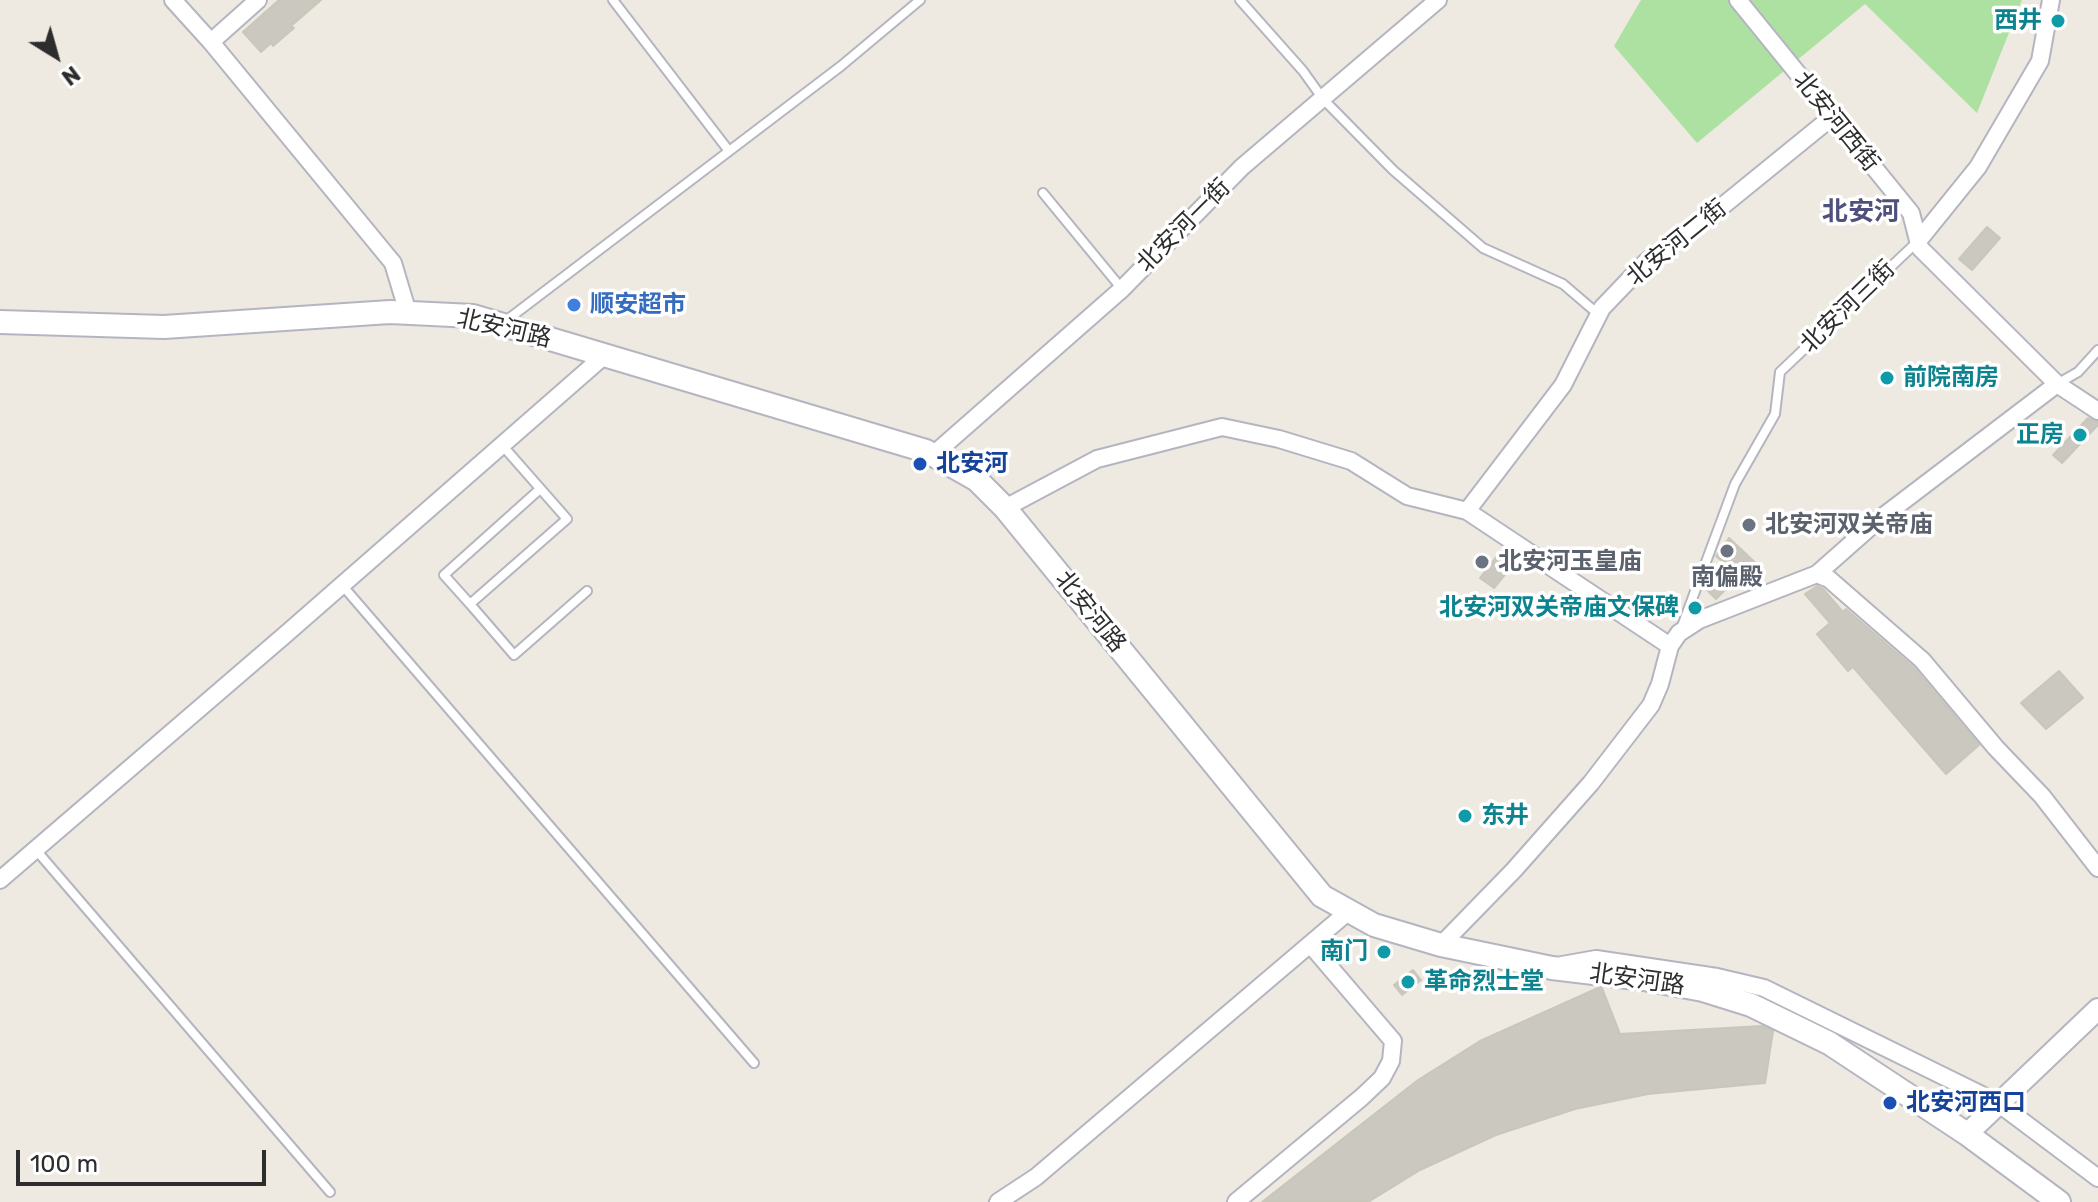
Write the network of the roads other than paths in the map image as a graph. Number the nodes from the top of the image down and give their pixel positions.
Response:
1 (173, 0) edge
2 (258, 0) edge
3 (613, 0) edge
4 (920, 0) edge
5 (1240, 0) edge
6 (1438, 0) edge
7 (1738, 0) edge
8 (2051, 0) edge
9 (211, 42) junction
10 (1323, 99) junction
11 (1832, 117) junction
12 (729, 151) junction
13 (1043, 193) dead end
14 (1919, 240) junction
15 (1122, 289) junction
16 (408, 313) junction
17 (1598, 314) junction
18 (0, 322) edge
19 (501, 324) junction
20 (2098, 350) edge
21 (605, 355) junction
22 (2057, 384) junction
23 (2098, 411) edge
24 (502, 445) junction
25 (933, 455) junction
26 (540, 489) junction
27 (1005, 508) junction
28 (1467, 511) junction
29 (1817, 574) junction
30 (342, 585) junction
31 (587, 591) dead end
32 (470, 604) junction
33 (1674, 639) junction
34 (35, 849) junction
35 (2098, 868) edge
36 (0, 880) edge
37 (1349, 911) junction
38 (1310, 944) junction
39 (1441, 945) junction
40 (1552, 968) junction
41 (2098, 1009) edge
42 (754, 1063) dead end
43 (1998, 1103) junction
44 (1967, 1134) junction
45 (2098, 1178) edge
46 (330, 1192) dead end
47 (998, 1202) edge
48 (1236, 1202) edge
49 (2059, 1202) edge

1 - 9 street
2 - 9 street
3 - 12 lane
4 - 12 lane
5 - 10 lane
6 - 10 street, 北安河一街
7 - 11 street, 北安河西街
8 - 14 street, 北安河三街
9 - 16 street
10 - 15 street, 北安河一街
10 - 17 lane
11 - 14 street, 北安河西街
11 - 17 street, 北安河二街
12 - 19 lane
13 - 15 lane
14 - 22 street, 北安河西街
14 - 33 lane, 北安河三街
15 - 25 street, 北安河一街
16 - 18 main road, 北安河路
16 - 19 main road, 北安河路
17 - 28 street, 北安河二街
19 - 21 main road, 北安河路
20 - 22 lane
21 - 24 street
21 - 25 main road, 北安河路
22 - 23 street, 北安河西街
22 - 29 street
24 - 26 lane
24 - 30 street
25 - 27 main road, 北安河路
26 - 32 lane
26 - 32 lane
27 - 28 street
27 - 37 main road, 北安河路
28 - 33 street
29 - 33 street
29 - 35 street
30 - 34 street
30 - 42 lane
31 - 32 lane
33 - 39 street
34 - 36 street
34 - 46 lane
37 - 38 street
37 - 39 main road, 北安河路
38 - 47 street
38 - 48 street
39 - 40 main road, 北安河路
40 - 43 street
40 - 44 main road, 北安河路
41 - 43 street
43 - 44 street
43 - 45 street
44 - 49 main road, 北安河路

